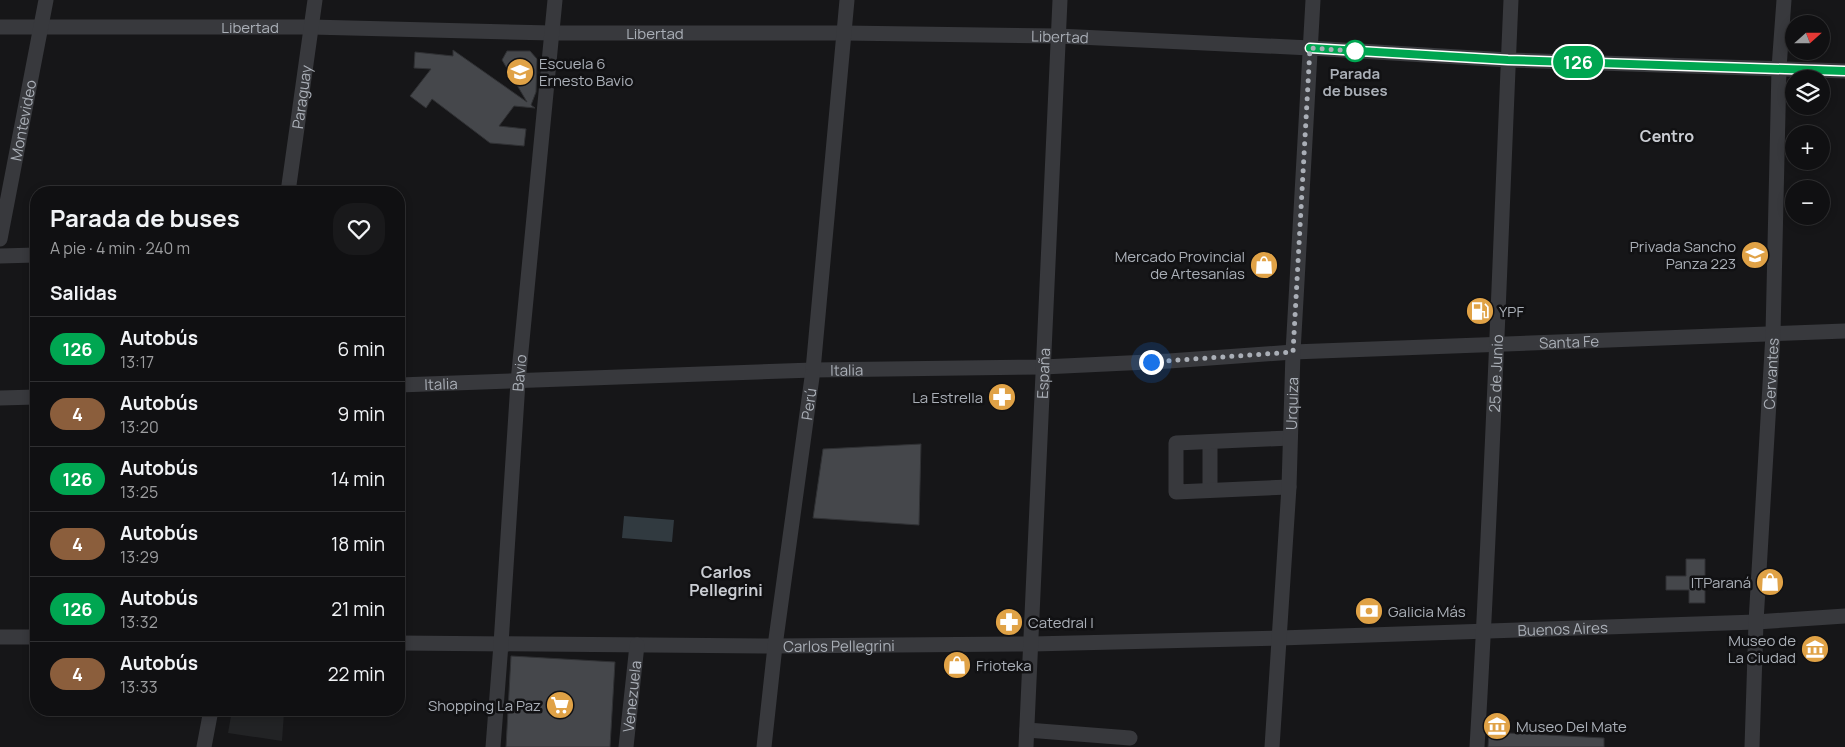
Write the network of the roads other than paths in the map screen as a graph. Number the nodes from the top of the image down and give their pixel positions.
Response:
1 (46, 0) edge
2 (315, 0) edge
3 (555, 0) edge
4 (847, 0) edge
5 (1060, 0) edge
6 (1313, 0) edge
7 (1511, 0) edge
8 (1784, 0) edge
9 (0, 27) edge
10 (311, 27) junction
11 (42, 28) junction
12 (552, 33) junction
13 (844, 33) junction
14 (1058, 36) junction
15 (1310, 48) junction
16 (1508, 60) junction
17 (1779, 68) junction
18 (1845, 71) edge
19 (289, 186) edge
20 (0, 239) edge
21 (30, 255) edge
22 (0, 256) edge
23 (1845, 331) edge
24 (1773, 334) junction
25 (1497, 345) junction
26 (1293, 352) junction
27 (1043, 367) junction
28 (813, 370) junction
29 (518, 382) junction
30 (405, 385) edge
31 (30, 397) edge
32 (0, 398) edge
33 (1290, 438) junction
34 (1210, 442) junction
35 (1289, 487) junction
36 (1210, 490) junction
37 (1845, 616) edge
38 (1756, 622) junction
39 (1484, 630) junction
40 (0, 637) edge
41 (30, 638) edge
42 (1280, 638) junction
43 (405, 643) edge
44 (501, 644) junction
45 (1032, 644) junction
46 (637, 645) junction
47 (775, 646) junction
48 (210, 716) edge
49 (1027, 730) junction
50 (1130, 738) dead end
51 (204, 747) edge
52 (493, 747) edge
53 (626, 747) edge
54 (764, 747) edge
55 (1026, 747) edge
56 (1272, 747) edge
57 (1476, 747) edge
58 (1752, 747) edge

1 - 11 street, Montevideo
2 - 10 street, Paraguay
3 - 12 street, Bavio
4 - 13 street, Perú
5 - 14 street, España
6 - 15 street, Urquiza
7 - 16 street, 25 de Junio
8 - 17 street, Cervantes
9 - 11 street, Libertad
10 - 11 street, Libertad
10 - 12 street, Libertad
10 - 19 street, Paraguay
11 - 20 street, Montevideo
12 - 13 street, Libertad
12 - 29 street, Bavio
13 - 14 street, Libertad
13 - 28 street, Perú
14 - 15 street, Libertad
14 - 27 street, España
15 - 16 street, Libertad
15 - 26 street, Urquiza
16 - 17 street, Libertad
16 - 25 street, 25 de Junio
17 - 18 street, Libertad
17 - 24 street, Cervantes
21 - 22 street
23 - 24 street, Santa Fe
24 - 25 street, Santa Fe
24 - 38 street, Cervantes
25 - 26 street, Santa Fe
25 - 39 street, 25 de Junio
26 - 27 street, Italia
26 - 33 street, Urquiza
27 - 28 street, Italia
27 - 45 street, España
28 - 29 street, Italia
28 - 47 street, Perú
29 - 30 street, Italia
29 - 44 street, Bavio
31 - 32 street
33 - 34 street
33 - 35 street, Urquiza
34 - 36 street
34 - 36 street
35 - 36 street
35 - 42 street, Urquiza
37 - 38 street, Buenos Aires
38 - 39 street, Buenos Aires
38 - 58 street, Cervantes
39 - 42 street, Buenos Aires
39 - 57 street, 25 de Junio
40 - 41 street
42 - 45 street, Carlos Pellegrini
42 - 56 street, Urquiza
43 - 44 street, Carlos Pellegrini
44 - 46 street, Carlos Pellegrini
44 - 52 street, Bavio
45 - 47 street, Carlos Pellegrini
45 - 49 street, España
46 - 47 street, Carlos Pellegrini
46 - 53 street, Venezuela
47 - 54 street, Perú
48 - 51 street
49 - 50 street
49 - 55 street, España

